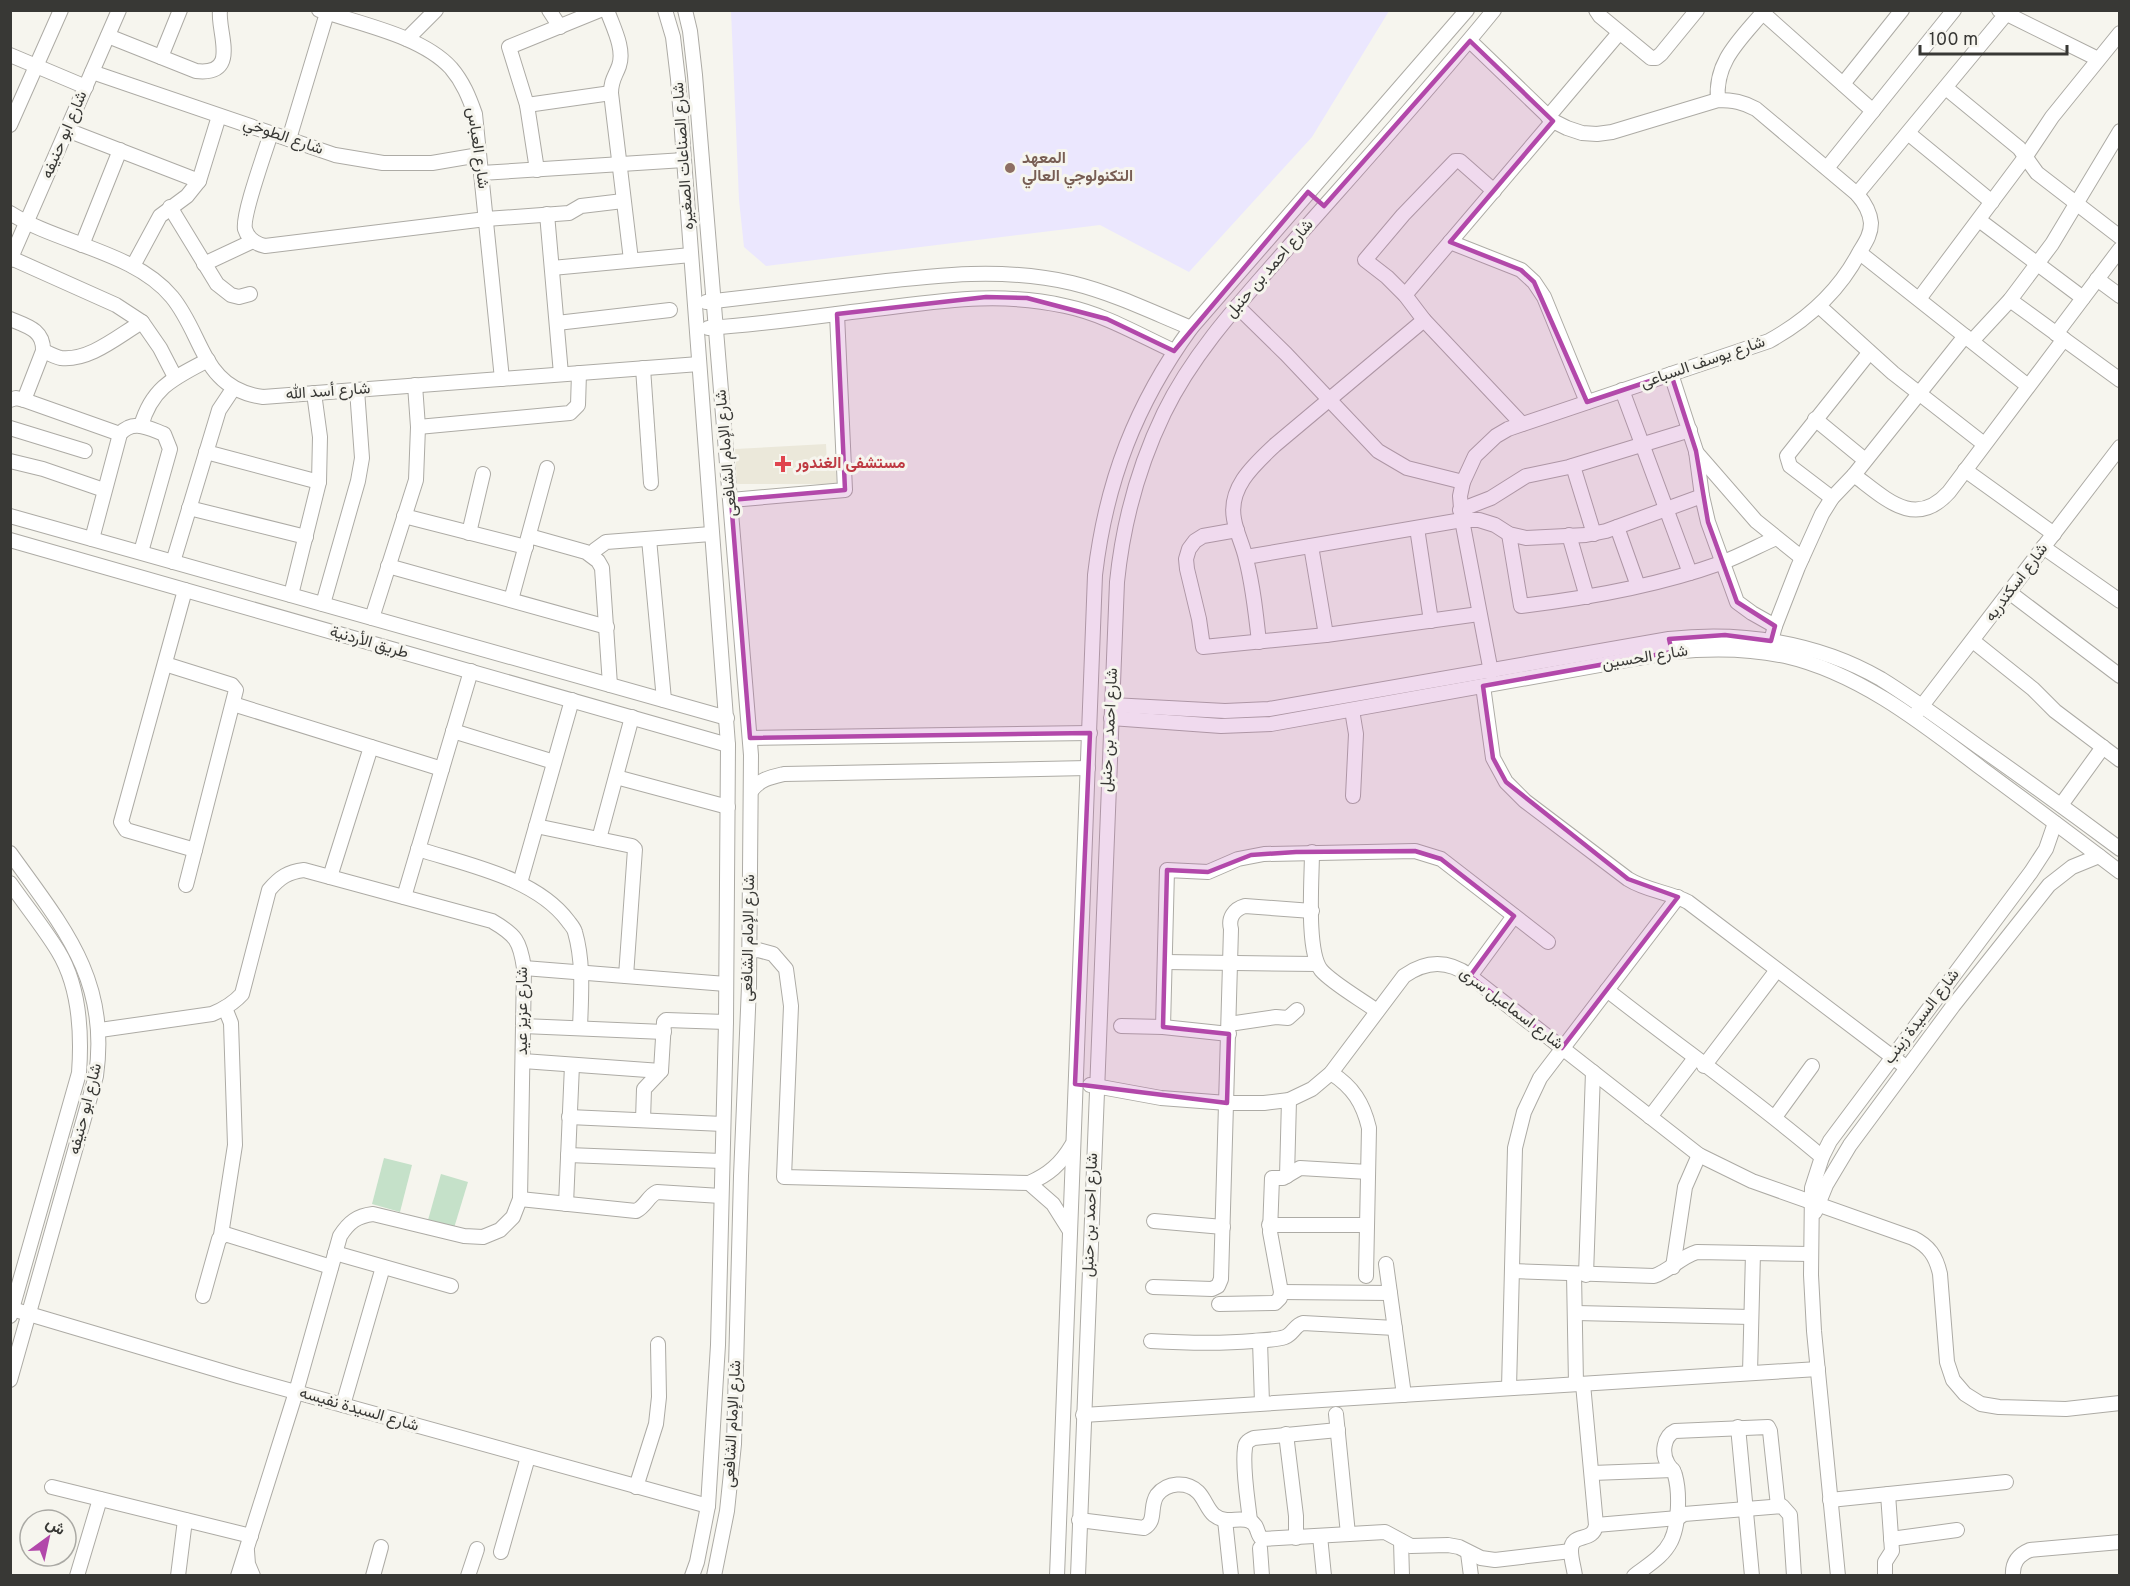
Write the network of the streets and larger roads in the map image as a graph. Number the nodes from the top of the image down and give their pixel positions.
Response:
1 (61, 10) edge
2 (119, 10) edge
3 (180, 10) edge
4 (220, 10) edge
5 (436, 10) edge
6 (549, 10) edge
7 (600, 10) edge
8 (607, 10) edge
9 (665, 10) edge
10 (685, 10) edge
11 (1467, 10) edge
12 (1494, 10) edge
13 (1596, 10) edge
14 (1697, 10) edge
15 (1902, 10) edge
16 (1954, 10) edge
17 (323, 12) edge
18 (1764, 12) edge
19 (2002, 12) edge
20 (560, 27) junction
21 (1619, 33) junction
22 (2120, 33) edge
23 (108, 36) junction
24 (407, 39) junction
25 (1470, 41) junction
26 (10, 55) edge
27 (161, 57) junction
28 (2098, 59) junction
29 (36, 66) junction
30 (92, 72) junction
31 (1843, 84) junction
32 (86, 87) junction
33 (1946, 88) junction
34 (611, 93) junction
35 (1718, 100) junction
36 (15, 102) edge
37 (527, 105) junction
38 (1873, 111) junction
39 (219, 116) junction
40 (1551, 119) junction
41 (10, 125) edge
42 (67, 130) junction
43 (2120, 131) edge
44 (271, 133) junction
45 (1908, 133) junction
46 (289, 139) junction
47 (120, 150) junction
48 (480, 155) junction
49 (2026, 156) junction
50 (684, 160) junction
51 (619, 164) junction
52 (1827, 168) junction
53 (537, 170) junction
54 (481, 173) junction
55 (200, 182) junction
56 (1494, 191) junction
57 (1308, 192) junction
58 (1857, 194) junction
59 (623, 201) junction
60 (1992, 202) junction
61 (2077, 204) junction
62 (1324, 206) junction
63 (170, 207) junction
64 (10, 213) edge
65 (547, 214) junction
66 (486, 219) junction
67 (1979, 220) junction
68 (27, 223) junction
69 (2120, 237) edge
70 (253, 242) junction
71 (1450, 242) junction
72 (82, 245) junction
73 (2120, 249) edge
74 (1860, 253) junction
75 (691, 255) junction
76 (11, 259) edge
77 (631, 260) junction
78 (204, 264) junction
79 (2038, 264) junction
80 (133, 266) junction
81 (552, 268) junction
82 (2097, 279) junction
83 (250, 294) dead end
84 (1405, 295) junction
85 (2120, 296) edge
86 (2083, 298) junction
87 (1919, 299) junction
88 (2010, 300) junction
89 (714, 301) junction
90 (695, 303) junction
91 (1237, 306) junction
92 (1819, 306) junction
93 (670, 310) dead end
94 (837, 314) junction
95 (10, 319) edge
96 (1424, 320) junction
97 (142, 322) junction
98 (557, 323) junction
99 (716, 328) junction
100 (1191, 328) junction
101 (697, 329) junction
102 (2060, 336) junction
103 (1969, 339) junction
104 (43, 351) junction
105 (1174, 351) junction
106 (1869, 352) junction
107 (208, 360) junction
108 (699, 364) junction
109 (643, 368) junction
110 (579, 373) junction
111 (561, 374) junction
112 (1671, 374) junction
113 (175, 377) junction
114 (502, 379) junction
115 (2120, 380) edge
116 (416, 386) junction
117 (2028, 386) junction
118 (233, 389) junction
119 (357, 390) junction
120 (1623, 390) junction
121 (314, 393) junction
122 (1918, 394) junction
123 (17, 400) edge
124 (1330, 401) junction
125 (1587, 402) junction
126 (1815, 419) junction
127 (1522, 424) junction
128 (141, 426) junction
129 (418, 427) junction
130 (10, 428) edge
131 (1690, 430) junction
132 (120, 434) junction
133 (1984, 444) junction
134 (1644, 445) junction
135 (85, 451) dead end
136 (1696, 451) junction
137 (206, 452) junction
138 (2117, 456) edge
139 (1865, 460) junction
140 (10, 461) edge
141 (1573, 466) junction
142 (548, 468) dead end
143 (1965, 470) junction
144 (483, 474) dead end
145 (1854, 475) junction
146 (1463, 482) junction
147 (319, 483) junction
148 (651, 483) dead end
149 (104, 490) junction
150 (1702, 496) junction
151 (1832, 498) junction
152 (730, 500) junction
153 (189, 508) junction
154 (1666, 509) junction
155 (1104, 514) junction
156 (1461, 515) junction
157 (10, 516) edge
158 (404, 516) junction
159 (1126, 520) junction
160 (1617, 527) junction
161 (1417, 528) junction
162 (1238, 530) junction
163 (469, 533) junction
164 (711, 534) junction
165 (1509, 534) junction
166 (1594, 534) junction
167 (2054, 534) junction
168 (1569, 536) junction
169 (306, 537) junction
170 (92, 538) junction
171 (1776, 538) junction
172 (649, 539) junction
173 (10, 540) edge
174 (527, 542) junction
175 (1311, 546) junction
176 (2043, 547) junction
177 (141, 552) junction
178 (593, 556) junction
179 (1246, 557) junction
180 (1802, 558) junction
181 (173, 561) junction
182 (1722, 562) junction
183 (388, 566) junction
184 (1690, 573) junction
185 (1638, 586) junction
186 (185, 590) junction
187 (2009, 592) junction
188 (291, 595) junction
189 (1587, 597) junction
190 (511, 600) junction
191 (2120, 601) edge
192 (323, 604) junction
193 (1479, 614) junction
194 (372, 618) junction
195 (1431, 621) junction
196 (1774, 626) junction
197 (606, 627) junction
198 (1326, 635) junction
199 (1771, 641) junction
200 (1973, 641) junction
201 (1259, 642) junction
202 (1670, 645) junction
203 (165, 664) junction
204 (471, 671) junction
205 (1491, 672) junction
206 (2120, 676) edge
207 (610, 685) junction
208 (1483, 686) junction
209 (572, 700) junction
210 (664, 700) junction
211 (233, 704) junction
212 (1922, 706) junction
213 (1284, 707) junction
214 (1352, 710) junction
215 (1111, 711) junction
216 (632, 717) junction
217 (727, 718) junction
218 (1913, 718) junction
219 (1287, 722) junction
220 (453, 730) junction
221 (1090, 733) junction
222 (750, 738) junction
223 (728, 745) junction
224 (371, 747) junction
225 (2103, 747) junction
226 (2120, 760) edge
227 (554, 762) junction
228 (1088, 768) junction
229 (442, 769) junction
230 (616, 777) junction
231 (751, 790) junction
232 (1353, 796) dead end
233 (2061, 805) junction
234 (728, 807) junction
235 (2055, 822) junction
236 (536, 826) junction
237 (599, 839) junction
238 (418, 849) junction
239 (2120, 849) edge
240 (195, 850) junction
241 (1312, 852) junction
242 (10, 853) edge
243 (2099, 856) junction
244 (2120, 872) edge
245 (330, 877) junction
246 (10, 883) edge
247 (520, 883) junction
248 (186, 885) dead end
249 (404, 897) junction
250 (1678, 897) junction
251 (1312, 911) junction
252 (1514, 916) junction
253 (1548, 942) dead end
254 (750, 951) junction
255 (1165, 962) junction
256 (1230, 964) junction
257 (1317, 964) junction
258 (524, 968) junction
259 (1778, 970) junction
260 (581, 973) junction
261 (626, 976) junction
262 (1470, 976) junction
263 (726, 984) junction
264 (1607, 990) junction
265 (225, 1008) junction
266 (1296, 1010) dead end
267 (1377, 1011) junction
268 (726, 1022) junction
269 (523, 1026) junction
270 (1121, 1026) dead end
271 (1163, 1027) junction
272 (580, 1028) junction
273 (1229, 1029) junction
274 (100, 1030) junction
275 (664, 1032) junction
276 (1562, 1048) junction
277 (1892, 1057) junction
278 (523, 1061) junction
279 (1700, 1062) junction
280 (572, 1065) junction
281 (1812, 1066) dead end
282 (1907, 1068) junction
283 (661, 1071) junction
284 (1593, 1072) junction
285 (1331, 1073) junction
286 (1076, 1084) junction
287 (1096, 1086) junction
288 (1289, 1100) junction
289 (1227, 1103) junction
290 (569, 1117) junction
291 (1650, 1117) junction
292 (1775, 1117) junction
293 (643, 1120) junction
294 (723, 1124) junction
295 (723, 1142) junction
296 (742, 1142) junction
297 (1073, 1143) junction
298 (568, 1155) junction
299 (1699, 1155) junction
300 (1822, 1157) junction
301 (722, 1161) junction
302 (1368, 1172) junction
303 (1287, 1176) junction
304 (1029, 1183) junction
305 (721, 1196) junction
306 (520, 1199) junction
307 (566, 1204) junction
308 (1814, 1205) junction
309 (1154, 1221) dead end
310 (1269, 1225) junction
311 (1367, 1225) junction
312 (1223, 1227) junction
313 (1070, 1231) junction
314 (221, 1235) junction
315 (1753, 1253) junction
316 (1811, 1254) junction
317 (333, 1260) junction
318 (1386, 1264) dead end
319 (383, 1267) junction
320 (1673, 1267) junction
321 (1512, 1271) junction
322 (1580, 1274) junction
323 (1366, 1276) dead end
324 (451, 1286) dead end
325 (1153, 1287) dead end
326 (1281, 1292) junction
327 (1390, 1293) junction
328 (203, 1296) dead end
329 (1218, 1304) dead end
330 (11, 1312) edge
331 (1576, 1313) junction
332 (29, 1314) junction
333 (1751, 1317) junction
334 (1395, 1328) junction
335 (1151, 1341) dead end
336 (1260, 1341) junction
337 (658, 1344) dead end
338 (1818, 1369) junction
339 (1750, 1373) junction
340 (10, 1380) edge
341 (1579, 1384) junction
342 (1509, 1388) junction
343 (296, 1392) junction
344 (1404, 1395) junction
345 (1263, 1403) junction
346 (2120, 1403) edge
347 (342, 1405) junction
348 (1336, 1414) dead end
349 (1083, 1415) junction
350 (1738, 1427) junction
351 (1338, 1430) junction
352 (1286, 1434) junction
353 (528, 1457) junction
354 (1673, 1470) junction
355 (1592, 1473) junction
356 (2006, 1482) dead end
357 (52, 1486) dead end
358 (636, 1487) junction
359 (1888, 1494) junction
360 (100, 1499) junction
361 (1830, 1500) junction
362 (708, 1506) junction
363 (1778, 1506) junction
364 (1746, 1508) junction
365 (1678, 1518) junction
366 (185, 1520) junction
367 (1079, 1520) junction
368 (1225, 1520) junction
369 (1250, 1521) junction
370 (1596, 1525) junction
371 (1957, 1530) dead end
372 (1348, 1534) junction
373 (1320, 1536) junction
374 (1296, 1538) junction
375 (1891, 1539) junction
376 (1401, 1541) junction
377 (249, 1542) junction
378 (2120, 1542) edge
379 (381, 1547) dead end
380 (1260, 1548) dead end
381 (477, 1549) dead end
382 (1571, 1551) junction
383 (501, 1552) dead end
384 (1468, 1553) junction
385 (77, 1575) edge
386 (178, 1575) edge
387 (238, 1575) edge
388 (253, 1575) edge
389 (373, 1575) edge
390 (468, 1575) edge
391 (692, 1575) edge
392 (714, 1575) edge
393 (1057, 1575) edge
394 (1078, 1575) edge
395 (1231, 1575) edge
396 (1262, 1575) edge
397 (1324, 1575) edge
398 (1402, 1575) edge
399 (1471, 1575) edge
400 (1575, 1575) edge
401 (1634, 1575) edge
402 (1752, 1575) edge
403 (1794, 1575) edge
404 (1838, 1575) edge
405 (1885, 1575) edge
406 (2013, 1575) edge

1 - 29 street
2 - 23 street, شارع ابو حنيفه
3 - 27 street
4 - 27 street
5 - 24 street
6 - 20 street
7 - 20 street
8 - 34 street
9 - 50 street, شارع الصناعات الصغيره
10 - 89 street, شارع الصناعات الصغيره
11 - 57 street, شارع احمد بن حنبل
12 - 25 street, شارع احمد بن حنبل
13 - 21 street
14 - 21 street
15 - 31 street
16 - 38 street
17 - 24 street, شارع العباس
17 - 46 street
18 - 31 street
18 - 35 street
19 - 28 street
19 - 33 street
20 - 37 street
21 - 40 street
22 - 28 street
23 - 27 street
23 - 30 street, شارع ابو حنيفه
24 - 48 street, شارع العباس
25 - 40 street, شارع يوسف السباعى
25 - 62 street, شارع احمد بن حنبل
26 - 29 street
28 - 49 street
29 - 32 street
29 - 36 street
30 - 32 street, شارع ابو حنيفه
30 - 39 street, شارع الطوخي
31 - 38 street
32 - 42 street, شارع ابو حنيفه
33 - 45 street
33 - 49 street
34 - 37 street
34 - 51 street
35 - 40 street, شارع يوسف السباعى
35 - 52 street, شارع يوسف السباعى
36 - 41 street
37 - 53 street
38 - 52 street
39 - 44 street, شارع الطوخي
39 - 55 street
40 - 56 street
42 - 47 street
42 - 68 street, شارع ابو حنيفه
43 - 61 street
44 - 46 street, شارع الطوخي
44 - 70 street
45 - 58 street
45 - 60 street
46 - 48 street, شارع الطوخي
47 - 55 street
47 - 72 street
48 - 54 street, شارع العباس
49 - 60 street
49 - 61 street
50 - 51 street
50 - 75 street, شارع الصناعات الصغيره
51 - 53 street
51 - 59 street
52 - 58 street, شارع يوسف السباعى
53 - 54 street
54 - 66 street, شارع العباس
55 - 63 street
56 - 71 street
56 - 84 street
57 - 62 street
57 - 100 street, شارع احمد بن حنبل
58 - 74 street, شارع يوسف السباعى
59 - 65 street
59 - 77 street
60 - 67 street
61 - 69 street
61 - 79 street
62 - 91 street, شارع احمد بن حنبل
63 - 78 street
63 - 80 street
64 - 68 street
65 - 66 street
65 - 81 street
66 - 70 street
66 - 114 street, شارع العباس
67 - 79 street
67 - 87 street
68 - 72 street
68 - 76 street, شارع ابو حنيفه
70 - 78 street
71 - 84 street
71 - 125 street
72 - 80 street
73 - 82 street
74 - 87 street
74 - 92 street, شارع يوسف السباعى
75 - 77 street
75 - 90 street, شارع الصناعات الصغيره
76 - 97 street
77 - 81 street
78 - 83 street
79 - 86 street
79 - 88 street
80 - 107 street
81 - 98 street
82 - 85 street
82 - 86 street
84 - 96 street
86 - 102 street
87 - 103 street
88 - 102 street
88 - 103 street
89 - 90 street
89 - 99 street, شارع الإمام الشافعى
89 - 100 street
90 - 101 street, شارع الإمام الشافعى
91 - 124 street
91 - 159 street, شارع احمد بن حنبل
92 - 106 street
92 - 112 street, شارع يوسف السباعى
93 - 98 street
94 - 99 street
94 - 105 street
94 - 152 street
95 - 104 street
96 - 124 street
96 - 127 street
97 - 104 street
97 - 113 street
98 - 111 street
99 - 101 street
99 - 152 street, شارع الإمام الشافعى
100 - 105 street, شارع احمد بن حنبل
101 - 108 street, شارع الإمام الشافعى
102 - 115 street
102 - 117 street
103 - 117 street
103 - 122 street
104 - 123 street
105 - 155 street, شارع احمد بن حنبل
106 - 122 street
106 - 126 street
107 - 113 street
107 - 118 street
108 - 109 street, شارع أسد الله
108 - 164 street, شارع الإمام الشافعى
109 - 110 street, شارع أسد الله
109 - 148 street
110 - 111 street, شارع أسد الله
110 - 129 street
111 - 114 street, شارع أسد الله
112 - 120 street, شارع يوسف السباعى
112 - 131 street
113 - 128 street
114 - 116 street, شارع أسد الله
116 - 119 street, شارع أسد الله
116 - 129 street
117 - 133 street
118 - 121 street, شارع أسد الله
118 - 137 street
119 - 121 street, شارع أسد الله
119 - 192 street
120 - 125 street, شارع يوسف السباعى
120 - 134 street
121 - 147 street
122 - 133 street
122 - 139 street
123 - 132 street
124 - 146 street
124 - 162 street
125 - 127 street, شارع يوسف السباعى
126 - 139 street
126 - 151 street
127 - 146 street, شارع يوسف السباعى
128 - 132 street
128 - 177 street
129 - 158 street
130 - 135 street
131 - 134 street
131 - 136 street
132 - 149 street
133 - 143 street
134 - 141 street
134 - 154 street
136 - 150 street
136 - 171 street
137 - 147 street
137 - 153 street
138 - 167 street, شارع اسكندريه
139 - 145 street
140 - 149 street
141 - 156 street
141 - 166 street
142 - 174 street
143 - 145 street
143 - 167 street
144 - 163 street
145 - 151 street
146 - 156 street, شارع يوسف السباعى
147 - 169 street
149 - 170 street
150 - 154 street
150 - 182 street
151 - 180 street
152 - 222 street, شارع الإمام الشافعى
153 - 169 street
153 - 181 street
154 - 160 street
154 - 184 street
155 - 159 street
155 - 221 street, شارع احمد بن حنبل
156 - 161 street
156 - 165 street
156 - 193 street, شارع يوسف السباعى
157 - 170 street, طريق الأردنية
158 - 163 street
158 - 183 street
159 - 215 street, شارع احمد بن حنبل
160 - 166 street
160 - 185 street
161 - 175 street
161 - 195 street
162 - 179 street
162 - 201 street
163 - 174 street
164 - 172 street
164 - 217 street, شارع الإمام الشافعى
165 - 168 street
165 - 189 street
166 - 168 street
167 - 176 street, شارع اسكندريه
168 - 189 street
169 - 188 street
170 - 177 street, طريق الأردنية
171 - 180 street
171 - 182 street
172 - 178 street
172 - 210 street
173 - 186 street, طريق الأردنية
174 - 178 street
174 - 190 street
175 - 179 street
175 - 198 street
176 - 187 street, شارع اسكندريه
176 - 191 street
177 - 181 street, طريق الأردنية
178 - 197 street
179 - 201 street
180 - 196 street
181 - 188 street, طريق الأردنية
182 - 184 street
182 - 196 street
183 - 190 street
183 - 194 street
184 - 185 street
185 - 189 street
186 - 203 street
186 - 204 street, طريق الأردنية
187 - 200 street, شارع اسكندريه
187 - 206 street
188 - 192 street, طريق الأردنية
190 - 197 street
192 - 194 street, طريق الأردنية
193 - 195 street
193 - 205 street, شارع يوسف السباعى
194 - 207 street, طريق الأردنية
195 - 198 street
196 - 199 street
197 - 207 street
198 - 201 street
199 - 202 street, شارع الحسين
199 - 212 street, شارع الحسين
200 - 212 street, شارع اسكندريه
200 - 225 street
202 - 205 street, شارع الحسين
202 - 208 street, شارع الحسين
202 - 218 street, شارع الحسين
203 - 211 street
203 - 240 street
204 - 209 street, طريق الأردنية
204 - 220 street
205 - 213 street, شارع الحسين
207 - 210 street, طريق الأردنية
208 - 214 street, شارع الحسين
208 - 250 street
209 - 216 street, طريق الأردنية
209 - 227 street
210 - 217 street, طريق الأردنية
211 - 224 street
211 - 240 street
212 - 218 street, شارع اسكندريه
212 - 233 street, شارع الحسين
213 - 215 street, شارع الحسين
213 - 219 street
214 - 219 street, شارع الحسين
214 - 232 street
215 - 219 street, شارع الحسين
215 - 287 street, شارع احمد بن حنبل
216 - 223 street, طريق الأردنية
216 - 230 street
217 - 223 street, شارع الإمام الشافعى
218 - 235 street, شارع الحسين
220 - 227 street
220 - 229 street
221 - 222 street
221 - 228 street, شارع احمد بن حنبل
222 - 231 street, شارع الإمام الشافعى
223 - 234 street, شارع الإمام الشافعى
224 - 229 street
224 - 245 street
225 - 226 street
225 - 233 street
227 - 236 street
228 - 231 street
228 - 286 street, شارع احمد بن حنبل
229 - 238 street
230 - 234 street
230 - 237 street
231 - 254 street, شارع الإمام الشافعى
233 - 239 street, شارع الحسين
234 - 263 street, شارع الإمام الشافعى
235 - 243 street, شارع الحسين
235 - 277 street, شارع السيدة زينب
236 - 237 street
236 - 247 street
237 - 261 street
238 - 247 street
238 - 249 street
240 - 248 street
241 - 251 street
241 - 252 street
241 - 255 street
242 - 274 street, شارع ابو حنيفه
243 - 244 street, شارع الحسين
243 - 282 street, شارع السيدة زينب
245 - 249 street, شارع عزيز عيد
245 - 265 street, شارع عزيز عيد
246 - 330 street, شارع ابو حنيفه
247 - 260 street
249 - 258 street, شارع عزيز عيد
250 - 259 street
250 - 264 street
251 - 256 street
251 - 257 street
252 - 253 street
252 - 262 street
254 - 296 street, شارع الإمام الشافعى
254 - 304 street
255 - 256 street
255 - 271 street
256 - 257 street
256 - 273 street
257 - 267 street
258 - 260 street
258 - 269 street, شارع عزيز عيد
259 - 277 street
259 - 279 street
260 - 261 street
260 - 272 street
261 - 263 street
262 - 267 street, شارع اسماعيل سرى
262 - 276 street, شارع اسماعيل سرى
263 - 268 street, شارع الإمام الشافعى
264 - 276 street
264 - 279 street
265 - 274 street
265 - 314 street
266 - 273 street
267 - 285 street, شارع اسماعيل سرى
268 - 275 street
268 - 294 street, شارع الإمام الشافعى
269 - 272 street
269 - 278 street, شارع عزيز عيد
270 - 271 street
271 - 273 street
272 - 275 street
273 - 289 street
274 - 332 street, شارع ابو حنيفه
275 - 283 street
276 - 284 street, شارع اسماعيل سرى
276 - 321 street
277 - 282 street
277 - 300 street, شارع السيدة زينب
278 - 280 street
278 - 306 street, شارع عزيز عيد
279 - 291 street
279 - 292 street
280 - 283 street
280 - 290 street
281 - 292 street
282 - 308 street, شارع السيدة زينب
283 - 293 street
284 - 291 street, شارع اسماعيل سرى
284 - 322 street
285 - 288 street, شارع اسماعيل سرى
285 - 302 street
286 - 287 street, شارع اسماعيل سرى
286 - 297 street, شارع احمد بن حنبل
287 - 289 street, شارع اسماعيل سرى
287 - 349 street, شارع احمد بن حنبل
288 - 289 street, شارع اسماعيل سرى
288 - 303 street
289 - 312 street
290 - 293 street
290 - 298 street
291 - 299 street, شارع اسماعيل سرى
292 - 300 street
293 - 294 street
294 - 295 street, شارع الإمام الشافعى
295 - 296 street
295 - 301 street, شارع الإمام الشافعى
296 - 392 street, شارع الإمام الشافعى
297 - 304 street
297 - 313 street, شارع احمد بن حنبل
298 - 301 street
298 - 307 street
299 - 308 street, شارع اسماعيل سرى
299 - 320 street
300 - 308 street, شارع السيدة زينب
301 - 305 street, شارع الإمام الشافعى
302 - 303 street
302 - 311 street
303 - 310 street
304 - 313 street
305 - 307 street
305 - 362 street, شارع الإمام الشافعى
306 - 307 street
306 - 317 street, شارع عزيز عيد
308 - 316 street, شارع السيدة زينب
308 - 346 street, شارع اسماعيل سرى
309 - 312 street
310 - 311 street
310 - 326 street
311 - 323 street
312 - 325 street
313 - 393 street, شارع احمد بن حنبل
314 - 317 street
314 - 328 street
315 - 316 street
315 - 320 street
315 - 333 street
316 - 338 street, شارع السيدة زينب
317 - 319 street
317 - 343 street, شارع عزيز عيد
318 - 327 street
319 - 324 street
319 - 347 street
320 - 322 street
321 - 322 street
321 - 342 street
322 - 331 street
326 - 327 street
326 - 329 street
327 - 334 street
330 - 332 street, شارع السيدة نفيسه
331 - 333 street
331 - 341 street
332 - 340 street, شارع ابو حنيفه
332 - 343 street, شارع السيدة نفيسه
333 - 339 street
334 - 336 street
334 - 344 street
335 - 336 street
336 - 345 street
337 - 358 street
338 - 339 street
338 - 361 street, شارع السيدة زينب
339 - 341 street
341 - 342 street
341 - 355 street
342 - 344 street
343 - 347 street, شارع السيدة نفيسه
343 - 377 street, شارع عزيز عيد
344 - 345 street
345 - 349 street
347 - 353 street, شارع السيدة نفيسه
348 - 351 street
349 - 367 street, شارع احمد بن حنبل
350 - 354 street
350 - 363 street
350 - 364 street
351 - 352 street
351 - 372 street
352 - 369 street
352 - 374 street
353 - 358 street, شارع السيدة نفيسه
353 - 383 street
354 - 355 street
354 - 365 street
355 - 370 street
356 - 359 street
357 - 360 street
358 - 362 street, شارع السيدة نفيسه
359 - 361 street
359 - 375 street
360 - 366 street
360 - 385 street
361 - 404 street, شارع السيدة زينب
362 - 391 street, شارع الإمام الشافعى
363 - 364 street
363 - 403 street
364 - 365 street
364 - 402 street
365 - 370 street
365 - 401 street
366 - 377 street
366 - 386 street
367 - 368 street
367 - 394 street, شارع احمد بن حنبل
368 - 369 street
368 - 395 street
369 - 374 street
370 - 382 street
371 - 375 street
372 - 373 street
372 - 376 street
373 - 374 street
373 - 397 street
375 - 405 street
376 - 384 street
376 - 398 street
377 - 387 street, شارع عزيز عيد
377 - 388 street
378 - 406 street
379 - 389 street
380 - 396 street
381 - 390 street
382 - 384 street
382 - 400 street
384 - 399 street

